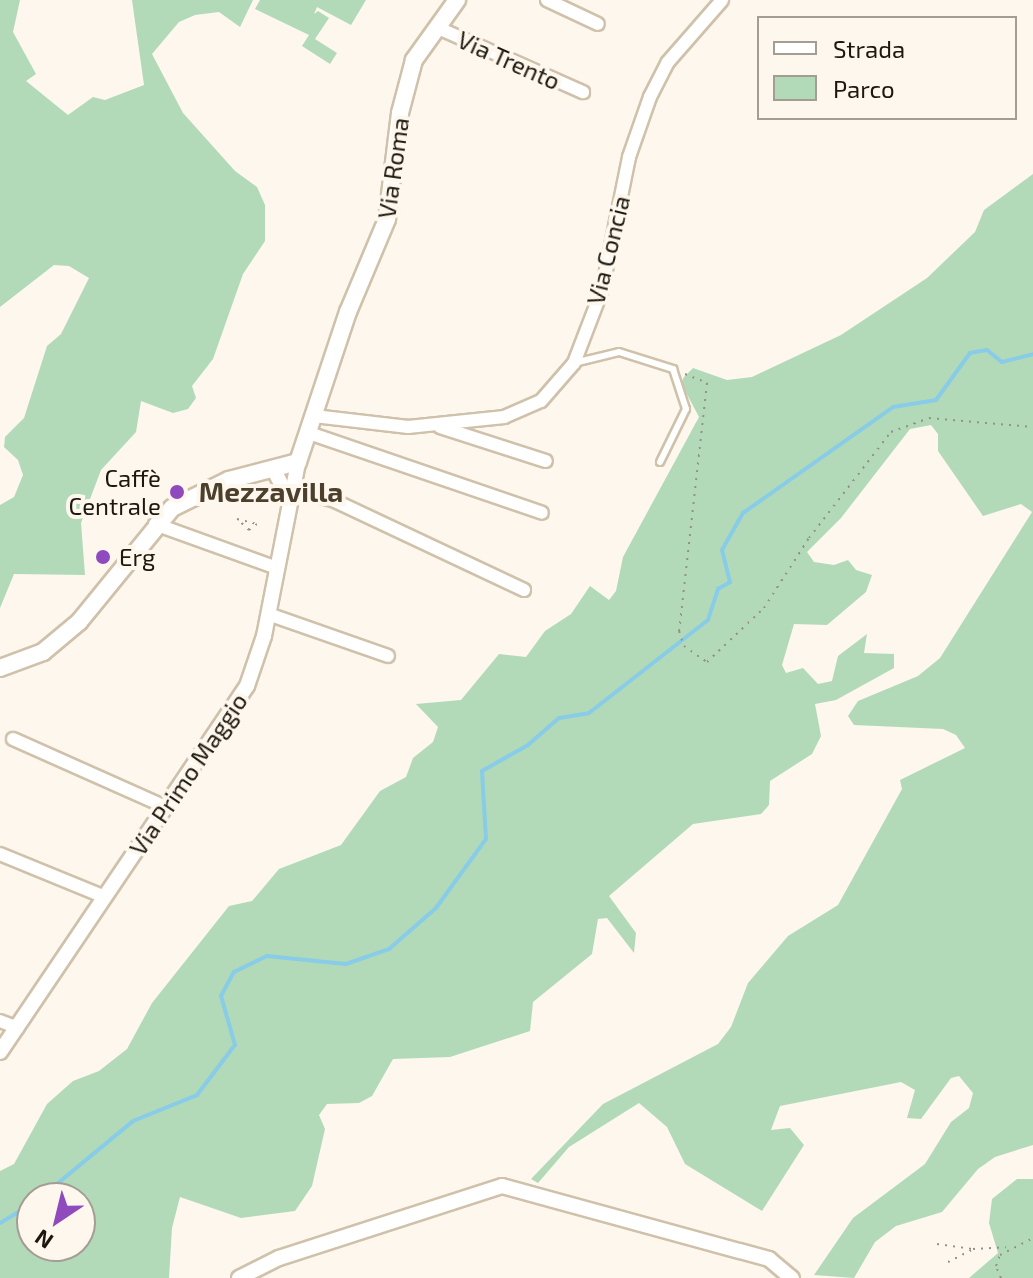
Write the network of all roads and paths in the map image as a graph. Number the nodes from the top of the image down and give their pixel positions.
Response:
1 (457, 0) edge
2 (547, 0) edge
3 (722, 0) edge
4 (598, 24) dead end
5 (436, 27) junction
6 (583, 92) dead end
7 (574, 363) junction
8 (673, 369) junction
9 (314, 416) junction
10 (433, 424) junction
11 (1033, 427) edge
12 (309, 433) junction
13 (546, 461) dead end
14 (298, 462) junction
15 (660, 462) dead end
16 (275, 472) junction
17 (292, 495) junction
18 (542, 513) dead end
19 (155, 524) junction
20 (277, 568) junction
21 (524, 590) dead end
22 (268, 614) junction
23 (388, 656) dead end
24 (0, 668) edge
25 (13, 739) dead end
26 (166, 807) junction
27 (0, 854) edge
28 (105, 897) junction
29 (0, 1021) edge
30 (18, 1028) junction
31 (0, 1052) edge
32 (1033, 1238) edge
33 (937, 1244) dead end
34 (1007, 1247) junction
35 (973, 1249) junction
36 (948, 1262) dead end
37 (239, 1278) edge
38 (792, 1278) edge
39 (1001, 1278) edge

1 - 5 main road, Via Roma
2 - 4 street
3 - 7 street, Via Concia
5 - 6 street, Via Trento
5 - 9 main road, Via Roma
7 - 8 lane
7 - 10 street, Via Concia
8 - 11 path
8 - 15 lane
9 - 10 street, Via Concia
9 - 12 main road, Via Roma
10 - 13 street, Via Concia
12 - 14 main road, Via Roma
12 - 18 street
14 - 16 main road
14 - 17 street, Via Primo Maggio
16 - 17 street
16 - 19 main road
17 - 20 street, Via Primo Maggio
17 - 21 street
19 - 20 street
19 - 24 main road
20 - 22 street, Via Primo Maggio
22 - 23 street
22 - 26 street, Via Primo Maggio
25 - 26 street
26 - 28 street, Via Primo Maggio
27 - 28 street
28 - 30 street, Via Primo Maggio
29 - 30 street
30 - 31 street, Via Primo Maggio
32 - 34 path
33 - 35 path
34 - 35 path
34 - 39 path
35 - 36 path
37 - 38 street

